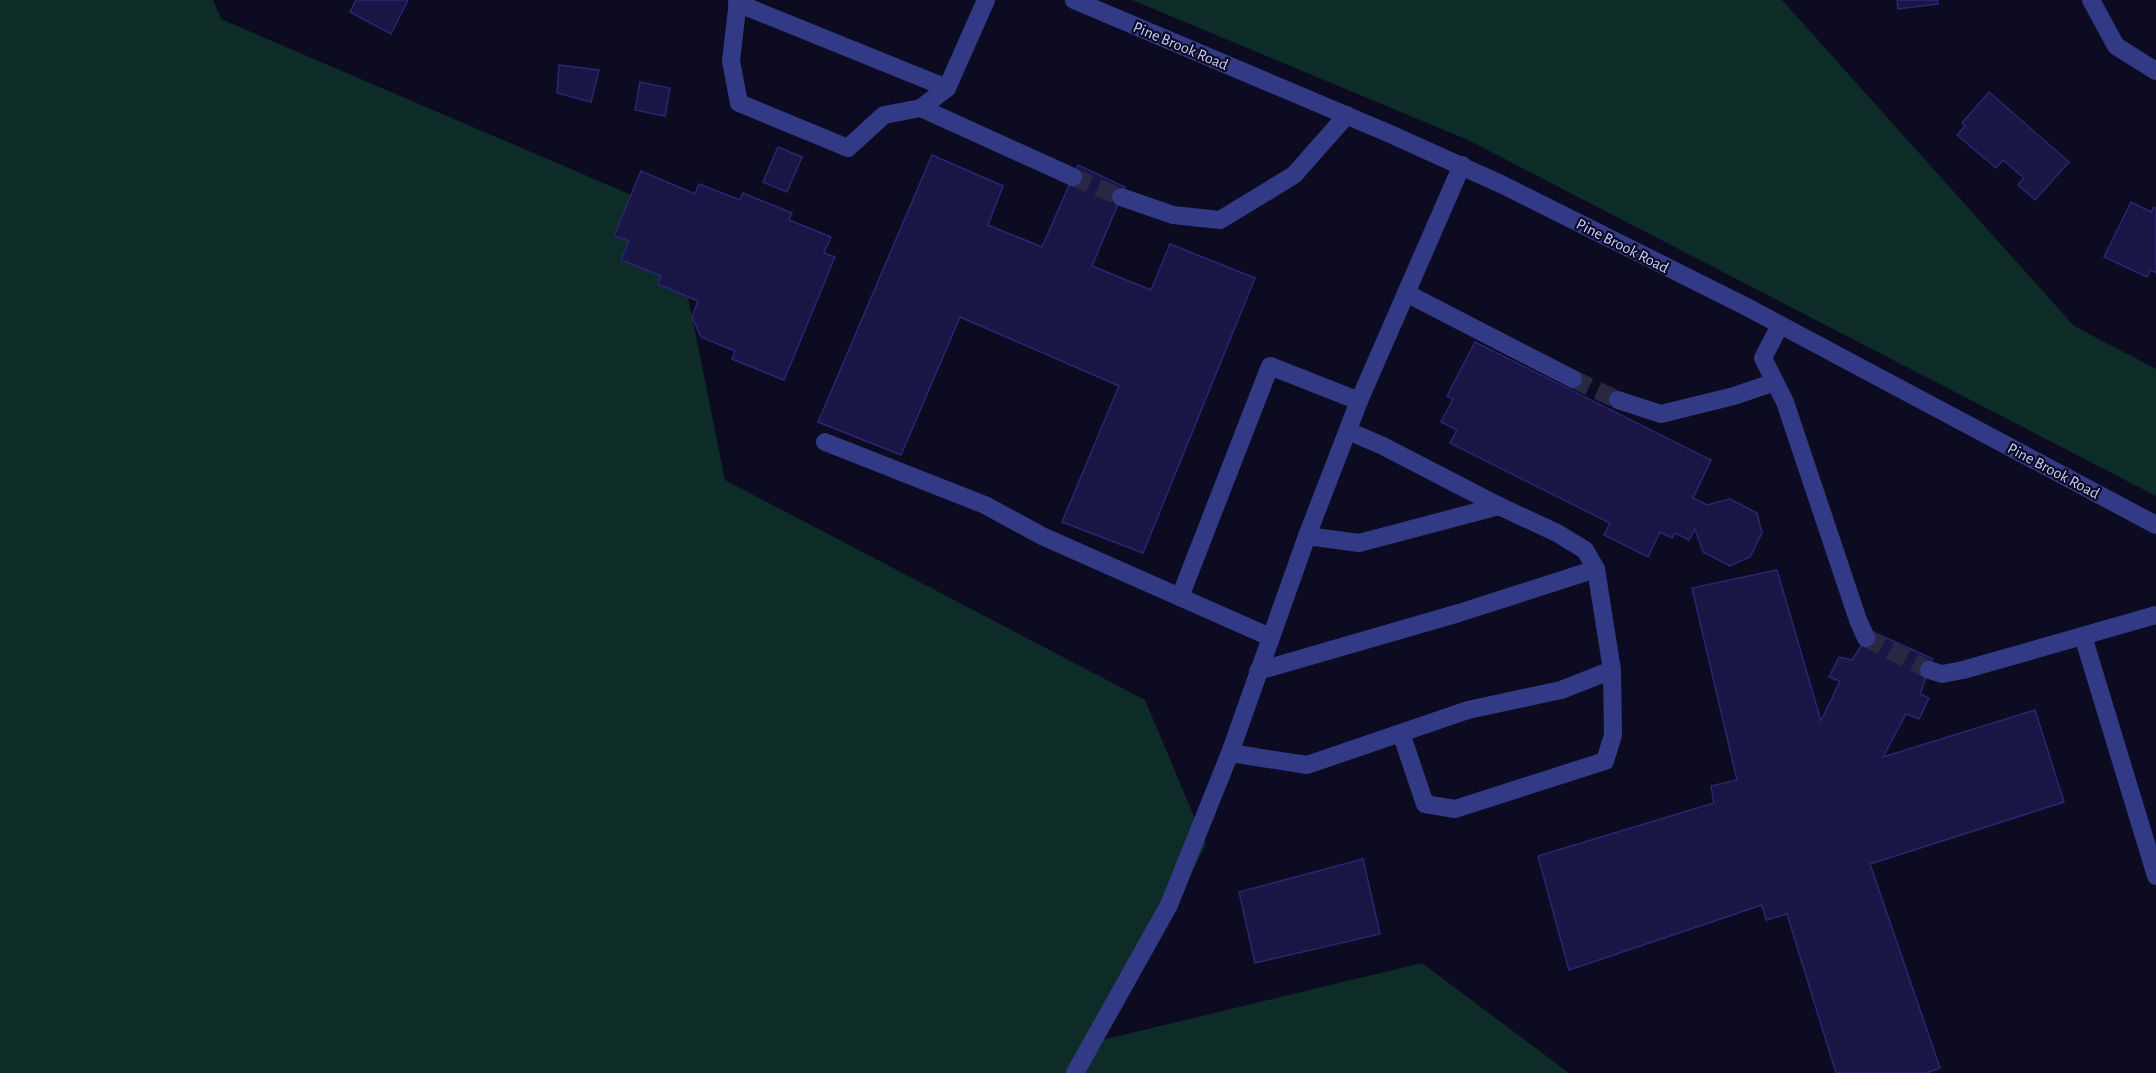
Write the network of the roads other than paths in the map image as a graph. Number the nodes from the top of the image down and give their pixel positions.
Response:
1 (986, 0) edge
2 (1074, 0) edge
3 (2091, 0) edge
4 (738, 1) edge
5 (2156, 70) edge
6 (947, 88) junction
7 (921, 108) junction
8 (1347, 115) junction
9 (1462, 165) junction
10 (1073, 177) tunnel mouth
11 (1121, 197) tunnel mouth
12 (1406, 293) junction
13 (1780, 325) junction
14 (1573, 379) tunnel mouth
15 (1775, 382) junction
16 (1618, 400) tunnel mouth
17 (1359, 401) junction
18 (1348, 431) junction
19 (825, 442) dead end
20 (1499, 506) junction
21 (2156, 525) edge
22 (1307, 536) junction
23 (1596, 569) junction
24 (1180, 597) junction
25 (2156, 615) edge
26 (2083, 636) junction
27 (1270, 637) junction
28 (1866, 638) tunnel mouth
29 (1612, 670) junction
30 (1929, 670) tunnel mouth
31 (1258, 671) junction
32 (1401, 733) junction
33 (1230, 753) junction
34 (2156, 876) edge
35 (1075, 1073) edge

1 - 6 street
2 - 8 street, Pine Brook Road
3 - 5 street
4 - 6 street
4 - 7 street
6 - 7 street
7 - 10 street
8 - 9 street, Pine Brook Road
8 - 11 street
9 - 12 street
9 - 13 street, Pine Brook Road
12 - 14 street
12 - 17 street
13 - 15 street
13 - 21 street, Pine Brook Road
15 - 16 street
15 - 28 street
17 - 18 street
17 - 24 street
18 - 20 street
18 - 22 street
19 - 24 street
20 - 22 street
20 - 23 street
22 - 27 street
23 - 29 street
23 - 31 street
24 - 27 street
25 - 26 street
26 - 30 street
26 - 34 street
27 - 31 street
29 - 32 street
29 - 32 street
31 - 33 street
32 - 33 street
33 - 35 street

